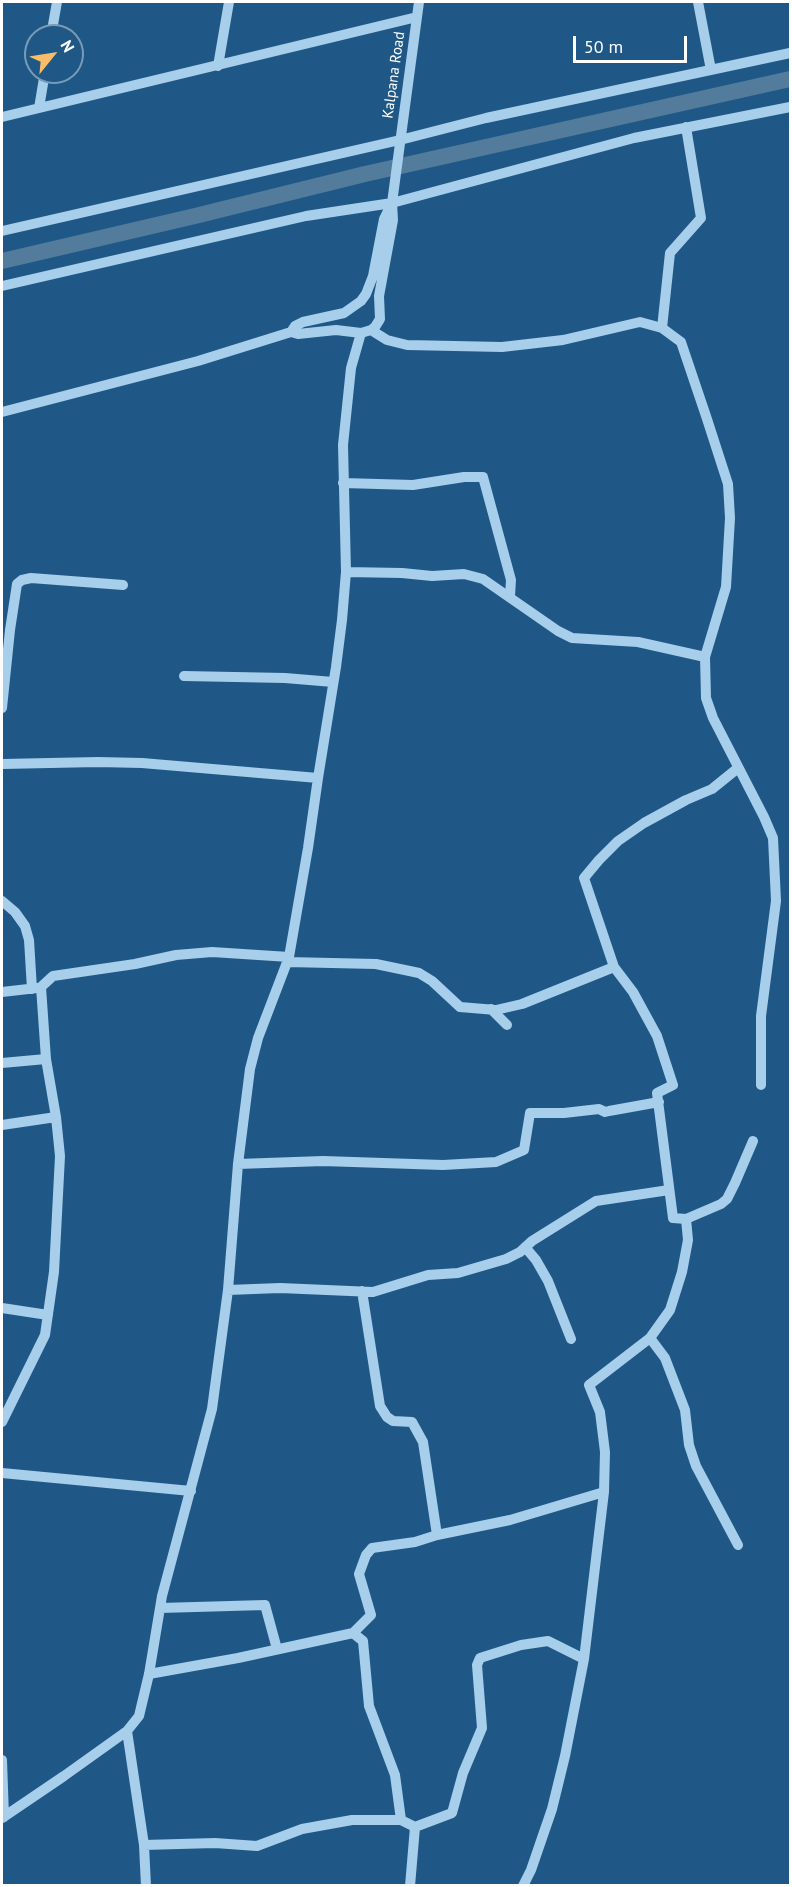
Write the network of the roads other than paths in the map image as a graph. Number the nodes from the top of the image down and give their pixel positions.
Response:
1 (57, 2) edge
2 (229, 2) edge
3 (419, 2) edge
4 (698, 2) edge
5 (417, 17) junction
6 (53, 24) edge
7 (790, 53) edge
8 (218, 66) junction
9 (711, 70) junction
10 (43, 84) edge
11 (790, 107) edge
12 (39, 108) junction
13 (2, 117) edge
14 (686, 127) junction
15 (400, 140) junction
16 (392, 203) junction
17 (2, 231) edge
18 (2, 286) edge
19 (350, 310) junction
20 (662, 328) junction
21 (363, 331) junction
22 (291, 332) junction
23 (2, 412) edge
24 (343, 483) junction
25 (346, 572) junction
26 (123, 585) dead end
27 (510, 596) junction
28 (6, 633) edge
29 (705, 657) junction
30 (184, 676) dead end
31 (333, 682) junction
32 (2, 708) edge
33 (2, 764) edge
34 (738, 768) junction
35 (318, 778) junction
36 (2, 901) edge
37 (288, 959) junction
38 (614, 967) junction
39 (37, 988) junction
40 (2, 992) edge
41 (491, 1009) junction
42 (507, 1025) dead end
43 (46, 1059) junction
44 (2, 1063) edge
45 (761, 1085) dead end
46 (659, 1102) junction
47 (56, 1117) junction
48 (2, 1125) edge
49 (753, 1141) dead end
50 (238, 1164) junction
51 (669, 1190) junction
52 (686, 1219) junction
53 (525, 1247) junction
54 (228, 1290) junction
55 (362, 1291) junction
56 (2, 1308) edge
57 (48, 1315) junction
58 (650, 1338) junction
59 (571, 1339) dead end
60 (2, 1422) edge
61 (2, 1473) edge
62 (191, 1491) junction
63 (604, 1492) junction
64 (437, 1535) junction
65 (738, 1545) dead end
66 (160, 1608) junction
67 (353, 1633) junction
68 (277, 1649) junction
69 (584, 1659) junction
70 (149, 1674) junction
71 (127, 1731) junction
72 (2, 1760) edge
73 (3, 1818) edge
74 (401, 1820) junction
75 (414, 1827) junction
76 (144, 1845) junction
77 (146, 1886) edge
78 (410, 1886) edge
79 (523, 1886) edge

1 - 6 street
2 - 8 street
3 - 5 street, Kalpana Road
4 - 9 street
5 - 8 street
5 - 15 street, Kalpana Road
7 - 9 street
8 - 12 street
9 - 15 street
10 - 12 street
11 - 14 street
12 - 13 street
14 - 16 street
14 - 20 street
15 - 16 street, Kalpana Road
15 - 17 street
16 - 18 street
16 - 19 street
16 - 21 street
19 - 21 street
19 - 22 street
20 - 21 street
20 - 29 street
21 - 22 street
21 - 24 street
22 - 23 street
24 - 25 street
24 - 27 street
25 - 27 street
25 - 31 street
26 - 28 street
27 - 29 street
28 - 32 street
29 - 34 street
30 - 31 street
31 - 35 street
33 - 35 street
34 - 38 street
34 - 45 street
35 - 37 street
36 - 39 street
37 - 39 street
37 - 41 street
37 - 50 street
38 - 41 street
38 - 46 street
39 - 40 street
39 - 43 street
41 - 42 street
43 - 44 street
43 - 47 street
46 - 50 street
46 - 51 street
47 - 48 street
47 - 57 street
49 - 52 street
50 - 54 street
51 - 52 street
51 - 53 street
52 - 58 street
53 - 55 street
53 - 59 street
54 - 55 street
54 - 62 street
55 - 64 street
56 - 57 street
57 - 60 street
58 - 63 street
58 - 65 street
61 - 62 street
62 - 66 street
63 - 64 street
63 - 69 street
64 - 67 street
66 - 68 street
66 - 70 street
67 - 68 street
67 - 74 street
68 - 70 street
69 - 75 street
69 - 79 street
70 - 71 street
71 - 73 street
71 - 76 street
72 - 73 street
74 - 75 street
74 - 76 street
75 - 78 street
76 - 77 street

